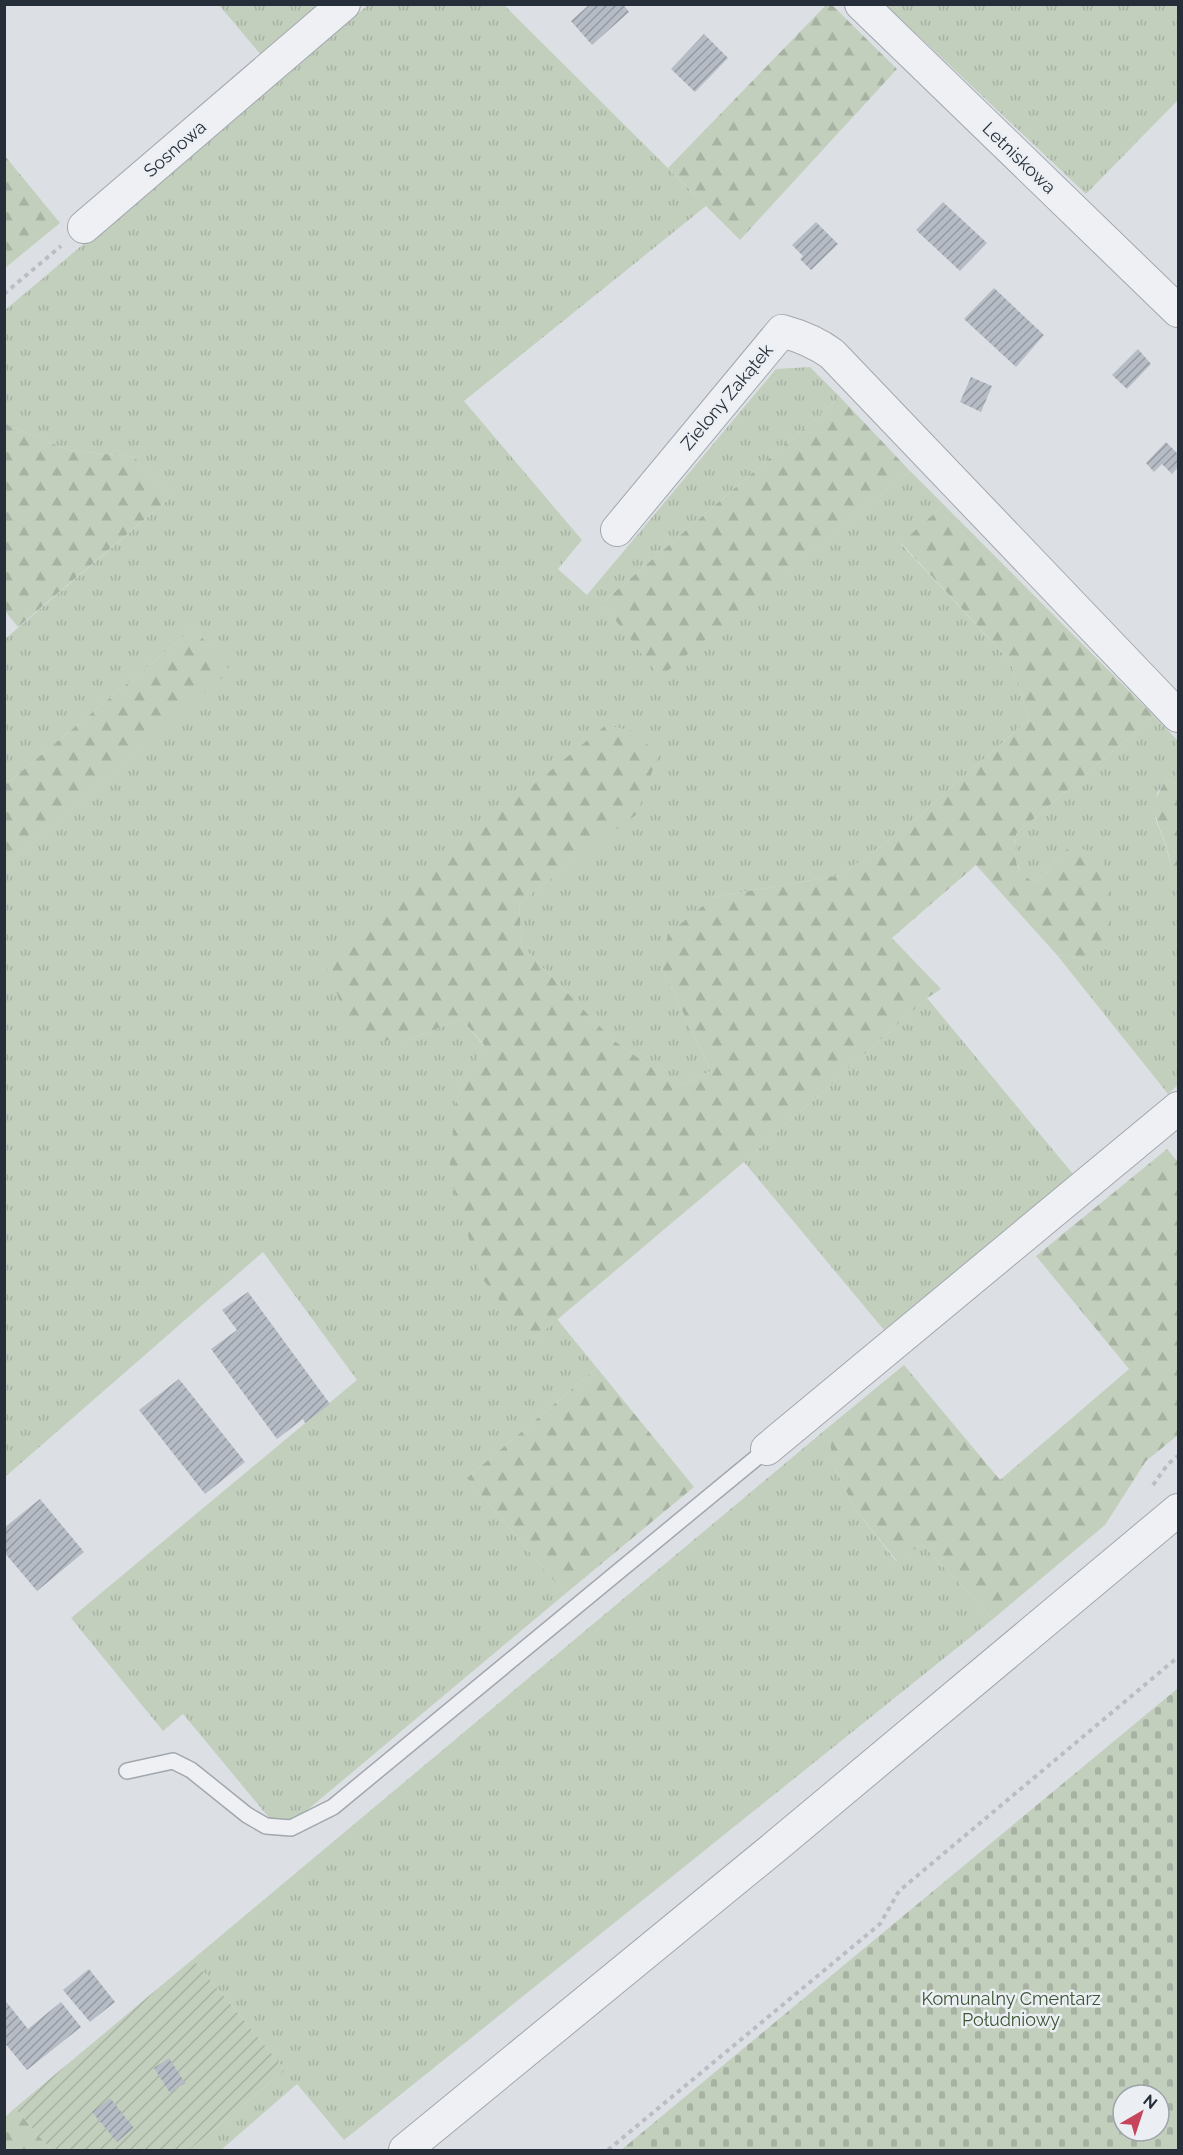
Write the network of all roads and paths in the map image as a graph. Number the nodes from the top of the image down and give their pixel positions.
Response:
1 (344, 4) edge
2 (861, 4) edge
3 (84, 227) joint
4 (4, 294) edge
5 (1179, 311) edge
6 (617, 530) dead end
7 (1179, 716) edge
8 (1179, 1108) edge
9 (767, 1449) joint
10 (1179, 1510) edge
11 (1179, 1657) edge
12 (127, 1771) dead end
13 (405, 2151) edge
14 (608, 2151) edge

1 - 3 street, Sosnowa
2 - 5 street, Letniskowa
3 - 4 path
6 - 7 street, Zielony Zakątek
8 - 9 street
9 - 12 lane
10 - 13 street
11 - 14 path

